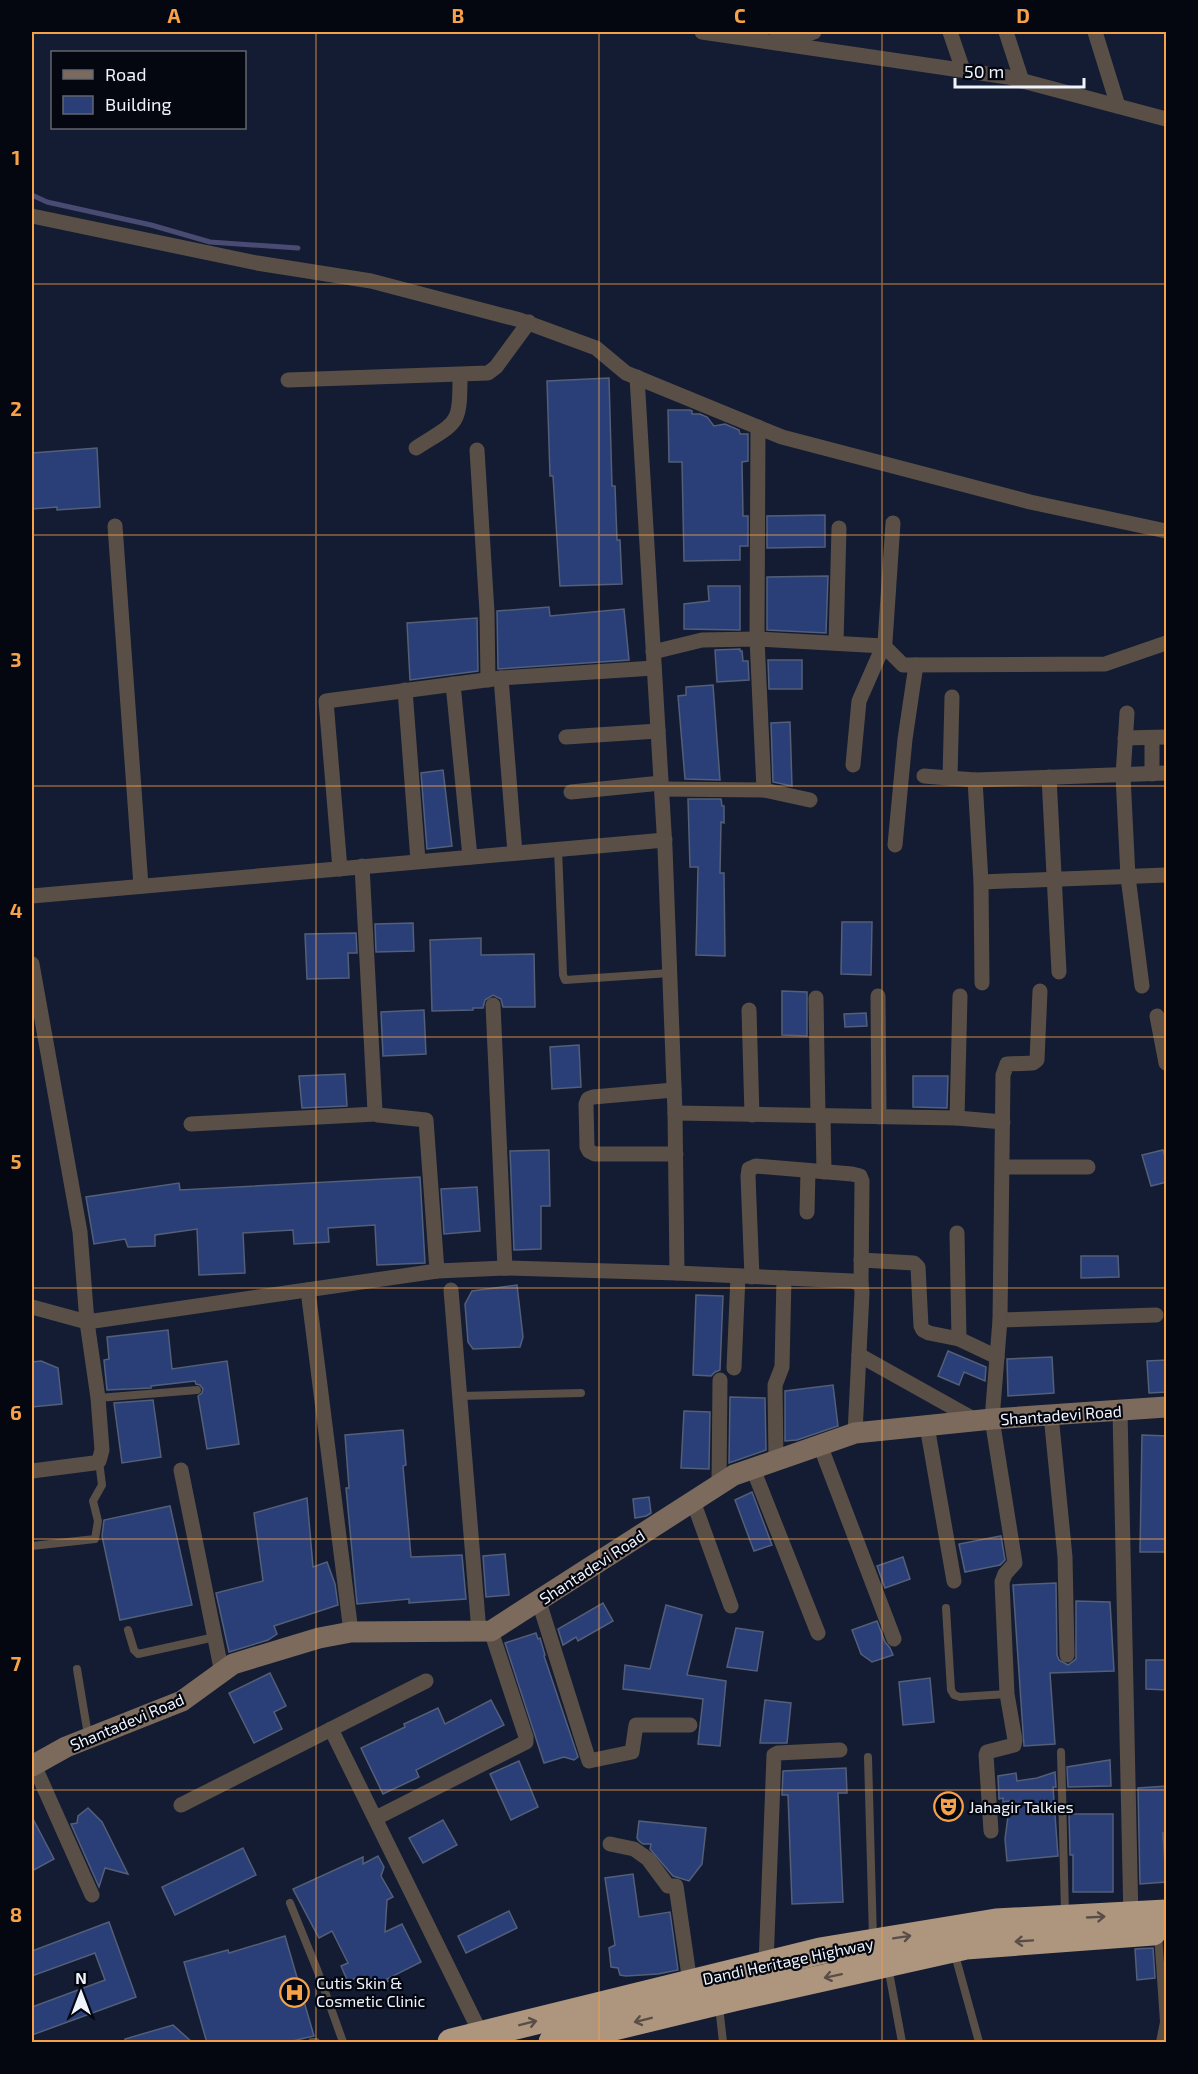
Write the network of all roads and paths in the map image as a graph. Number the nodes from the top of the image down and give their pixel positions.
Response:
1 (702, 32) edge
2 (814, 32) edge
3 (950, 32) edge
4 (1006, 32) edge
5 (1095, 32) edge
6 (780, 37) edge
7 (963, 70) junction
8 (1022, 81) junction
9 (1118, 106) junction
10 (1167, 119) edge
11 (32, 216) edge
12 (529, 322) junction
13 (460, 375) junction
14 (637, 377) junction
15 (288, 380) dead end
16 (758, 427) junction
17 (416, 448) dead end
18 (477, 450) dead end
19 (893, 523) dead end
20 (115, 526) dead end
21 (838, 528) dead end
22 (1167, 531) edge
23 (757, 639) junction
24 (836, 643) junction
25 (1167, 643) edge
26 (884, 646) junction
27 (653, 652) junction
28 (916, 665) junction
29 (654, 669) junction
30 (495, 679) junction
31 (453, 684) junction
32 (405, 690) junction
33 (951, 697) dead end
34 (1127, 713) dead end
35 (658, 731) junction
36 (566, 736) dead end
37 (1125, 738) junction
38 (1159, 738) edge
39 (853, 765) dead end
40 (1159, 774) edge
41 (924, 776) dead end
42 (1122, 776) junction
43 (1050, 777) junction
44 (950, 778) junction
45 (975, 780) junction
46 (662, 786) junction
47 (764, 790) junction
48 (571, 792) dead end
49 (810, 800) dead end
50 (665, 840) junction
51 (895, 844) dead end
52 (558, 849) junction
53 (515, 853) junction
54 (470, 857) junction
55 (418, 861) junction
56 (362, 866) junction
57 (339, 868) junction
58 (1167, 875) edge
59 (1128, 877) junction
60 (1053, 878) junction
61 (981, 882) junction
62 (141, 886) junction
63 (32, 896) edge
64 (32, 964) edge
65 (1059, 972) dead end
66 (670, 973) junction
67 (982, 983) dead end
68 (1142, 986) dead end
69 (1040, 991) dead end
70 (878, 996) dead end
71 (960, 996) dead end
72 (816, 998) dead end
73 (492, 1005) dead end
74 (749, 1010) dead end
75 (1157, 1016) dead end
76 (1167, 1063) edge
77 (674, 1090) junction
78 (675, 1113) junction
79 (376, 1114) junction
80 (752, 1114) junction
81 (821, 1116) junction
82 (879, 1117) junction
83 (957, 1118) junction
84 (1003, 1122) junction
85 (191, 1124) dead end
86 (676, 1154) junction
87 (1002, 1167) junction
88 (1088, 1167) dead end
89 (808, 1171) junction
90 (824, 1172) junction
91 (807, 1212) dead end
92 (957, 1233) dead end
93 (861, 1260) junction
94 (505, 1268) junction
95 (437, 1271) junction
96 (677, 1273) junction
97 (745, 1276) junction
98 (784, 1278) junction
99 (861, 1284) junction
100 (308, 1290) junction
101 (451, 1290) dead end
102 (32, 1307) edge
103 (1155, 1316) dead end
104 (1000, 1320) junction
105 (87, 1322) junction
106 (958, 1340) junction
107 (859, 1355) junction
108 (997, 1357) junction
109 (734, 1368) dead end
110 (720, 1380) dead end
111 (197, 1390) dead end
112 (580, 1394) dead end
113 (460, 1396) junction
114 (98, 1398) junction
115 (1167, 1407) edge
116 (1120, 1411) junction
117 (1051, 1415) junction
118 (985, 1420) junction
119 (927, 1426) junction
120 (855, 1433) junction
121 (820, 1445) junction
122 (99, 1461) junction
123 (776, 1461) junction
124 (753, 1469) junction
125 (182, 1470) dead end
126 (32, 1472) edge
127 (719, 1485) junction
128 (693, 1501) junction
129 (32, 1546) edge
130 (954, 1581) dead end
131 (539, 1602) junction
132 (731, 1606) dead end
133 (946, 1608) dead end
134 (128, 1630) dead end
135 (351, 1632) junction
136 (485, 1632) junction
137 (818, 1633) dead end
138 (215, 1637) junction
139 (894, 1639) dead end
140 (1067, 1655) dead end
141 (77, 1669) dead end
142 (222, 1673) junction
143 (426, 1681) dead end
144 (1007, 1694) junction
145 (690, 1725) dead end
146 (332, 1729) junction
147 (88, 1738) junction
148 (840, 1750) dead end
149 (1061, 1752) dead end
150 (868, 1757) dead end
151 (33, 1766) edge
152 (182, 1805) dead end
153 (376, 1818) junction
154 (991, 1831) dead end
155 (610, 1844) dead end
156 (92, 1895) dead end
157 (290, 1903) dead end
158 (1065, 1918) junction
159 (1131, 1924) junction
160 (1164, 1926) edge
161 (951, 1940) junction
162 (873, 1942) junction
163 (766, 1964) junction
164 (887, 1964) junction
165 (690, 1983) junction
166 (718, 2002) junction
167 (484, 2038) edge
168 (343, 2043) edge
169 (451, 2043) edge
170 (552, 2043) edge
171 (723, 2043) edge
172 (902, 2043) edge
173 (979, 2043) edge
174 (1160, 2043) edge

1 - 6 street
2 - 6 street
3 - 7 street
4 - 8 street
5 - 9 street
6 - 7 street
7 - 8 street
8 - 9 street
9 - 10 street
11 - 12 street
12 - 13 street
12 - 14 street
13 - 15 street
13 - 17 street
14 - 16 street
14 - 27 street
16 - 22 street
16 - 23 street
18 - 30 street
19 - 26 street
20 - 62 street
21 - 24 street
23 - 24 street
23 - 27 street
23 - 47 street
24 - 26 street
25 - 28 street
26 - 28 street
26 - 39 street
27 - 29 street
28 - 51 street
29 - 30 street
29 - 35 street
30 - 31 street
30 - 53 street
31 - 32 street
31 - 54 street
32 - 55 street
32 - 57 street
33 - 44 street
34 - 37 street
35 - 36 street
35 - 46 street
37 - 38 street
37 - 42 street
38 - 40 street
40 - 42 street
41 - 44 street
42 - 43 street
42 - 59 street
43 - 45 street
43 - 60 street
44 - 45 street
45 - 61 street
46 - 47 street
46 - 48 street
46 - 50 street
47 - 49 street
50 - 52 street
50 - 66 street
52 - 53 street
52 - 66 lane
53 - 54 street
54 - 55 street
55 - 56 street
56 - 57 street
56 - 79 street
57 - 62 street
58 - 59 street
59 - 60 street
59 - 68 street
60 - 61 street
60 - 65 street
61 - 67 street
62 - 63 street
64 - 105 street
66 - 77 street
69 - 84 street
70 - 82 street
71 - 83 street
72 - 81 street
73 - 94 street
74 - 80 street
75 - 76 street
77 - 78 street
77 - 86 street
78 - 80 street
78 - 86 street
79 - 85 street
79 - 95 street
80 - 81 street
81 - 82 street
81 - 90 street
82 - 83 street
83 - 84 street
84 - 87 street
86 - 96 street
87 - 88 street
87 - 104 street
89 - 90 street
89 - 91 street
89 - 97 street
90 - 93 street
92 - 106 street
93 - 99 street
93 - 106 street
94 - 95 street
94 - 96 street
95 - 100 street
96 - 97 street
97 - 98 street
97 - 109 street
98 - 99 street
98 - 123 street
99 - 107 street
100 - 105 street
100 - 135 street
101 - 113 street
102 - 105 street
103 - 104 street
104 - 108 street
105 - 114 street
106 - 108 street
107 - 118 street
107 - 120 street
108 - 118 street
110 - 127 street
111 - 114 lane
112 - 113 lane
113 - 136 street
114 - 122 street
115 - 116 street, Shantadevi Road
116 - 117 street, Shantadevi Road
116 - 159 street
117 - 118 street, Shantadevi Road
117 - 140 street
118 - 119 street, Shantadevi Road
118 - 144 street
119 - 120 street, Shantadevi Road
119 - 130 street
120 - 121 street, Shantadevi Road
121 - 123 street, Shantadevi Road
121 - 139 street
122 - 126 street
122 - 129 lane
123 - 124 street, Shantadevi Road
124 - 127 street, Shantadevi Road
124 - 137 street
125 - 138 street
127 - 128 street, Shantadevi Road
128 - 131 street, Shantadevi Road
128 - 132 street
131 - 136 street, Shantadevi Road
131 - 145 street
133 - 144 lane
134 - 138 lane
135 - 136 street, Shantadevi Road
135 - 142 street, Shantadevi Road
136 - 153 street
138 - 142 street
141 - 147 lane
142 - 147 street, Shantadevi Road
143 - 146 street
144 - 154 street
146 - 152 street
146 - 153 street
147 - 151 street, Shantadevi Road
148 - 163 street
149 - 158 lane
150 - 162 lane
151 - 156 street
153 - 167 street
155 - 165 street
157 - 168 lane
158 -> 159 highway, Dandi Heritage Highway
158 - 161 highway, Dandi Heritage Highway
159 - 160 highway, Dandi Heritage Highway
159 -> 161 highway, Dandi Heritage Highway
160 - 174 lane
162 -> 161 highway, Dandi Heritage Highway
161 - 164 highway, Dandi Heritage Highway
161 - 173 lane
162 - 163 highway, Dandi Heritage Highway
163 - 165 highway, Dandi Heritage Highway
164 -> 166 highway, Dandi Heritage Highway
164 - 172 lane
167 -> 165 highway, Dandi Heritage Highway
166 -> 170 highway, Dandi Heritage Highway
166 - 171 lane
167 - 169 highway, Dandi Heritage Highway

